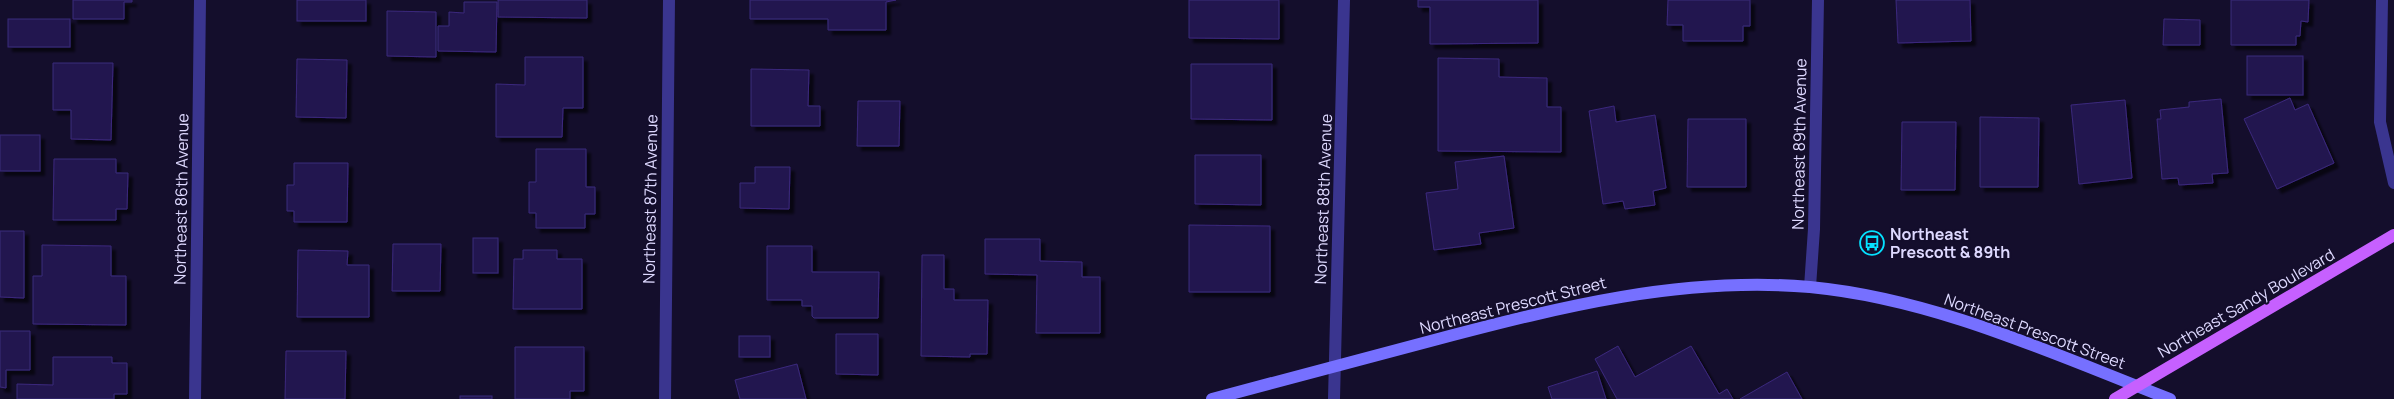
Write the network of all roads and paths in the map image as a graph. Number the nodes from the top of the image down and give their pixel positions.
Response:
1 (200, 0) edge
2 (669, 0) edge
3 (1344, 0) edge
4 (1818, 0) edge
5 (2382, 0) edge
6 (2394, 183) edge
7 (2394, 235) edge
8 (1810, 288) junction
9 (1334, 366) junction
10 (2136, 386) junction
11 (195, 399) edge
12 (665, 399) edge
13 (1212, 399) edge
14 (1334, 399) edge
15 (2115, 399) edge
16 (2170, 399) edge

1 - 11 street, Northeast 86th Avenue
2 - 12 street, Northeast 87th Avenue
3 - 9 street, Northeast 88th Avenue
4 - 8 street, Northeast 89th Avenue
5 - 6 street
7 - 10 main road, Northeast Sandy Boulevard
8 - 9 street, Northeast Prescott Street
8 - 10 street, Northeast Prescott Street
9 - 13 street, Northeast Prescott Street
9 - 14 street, Northeast 88th Avenue
10 - 15 main road, Northeast Sandy Boulevard
10 - 16 street, Northeast Prescott Street

